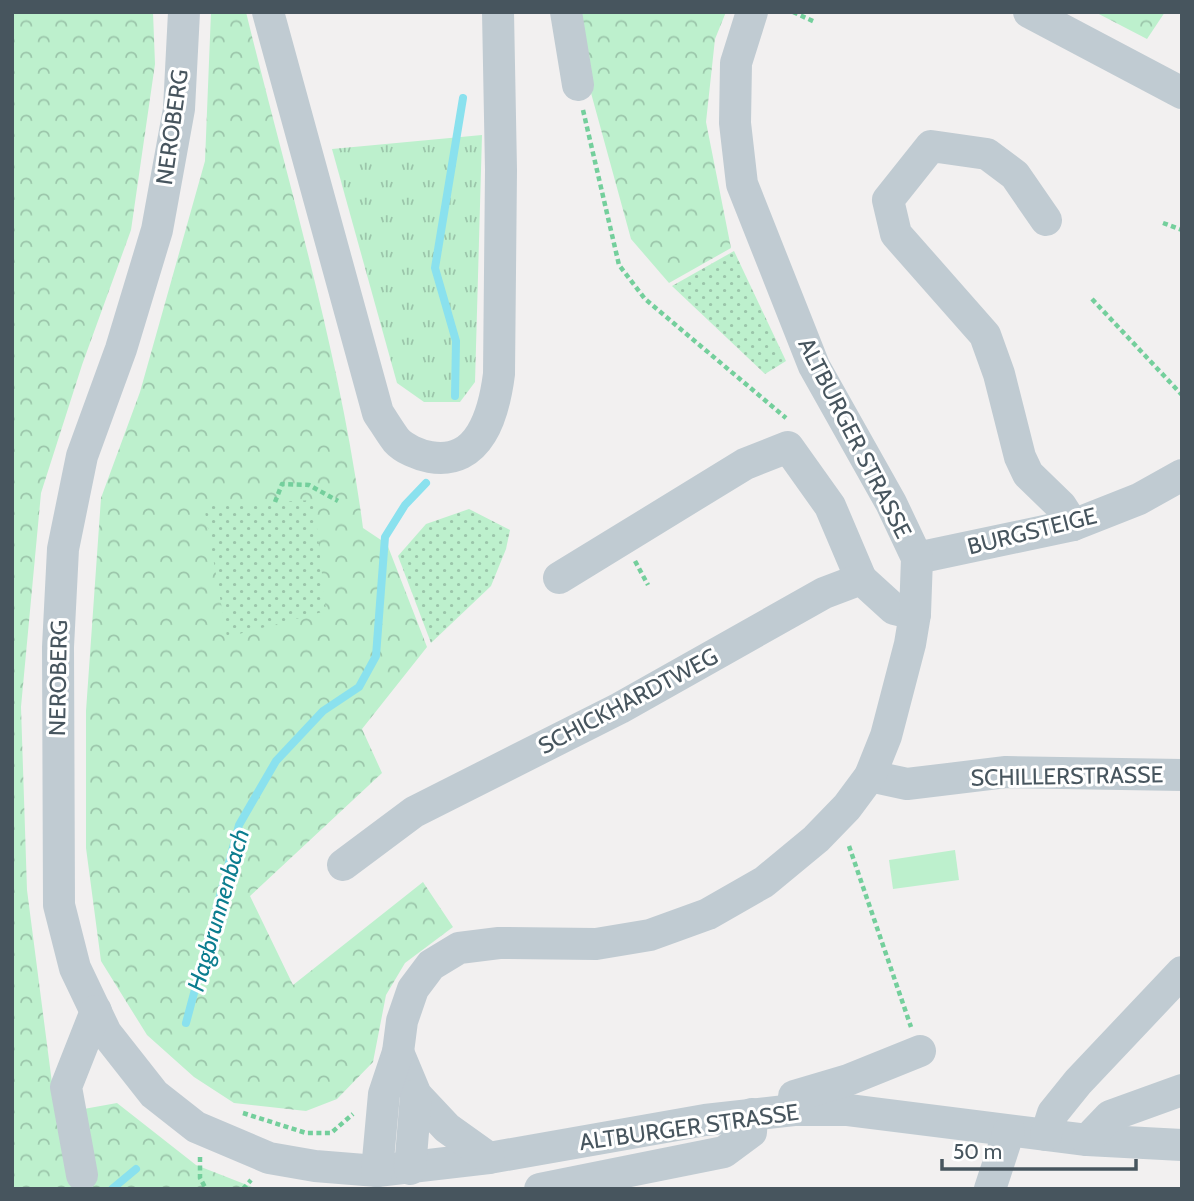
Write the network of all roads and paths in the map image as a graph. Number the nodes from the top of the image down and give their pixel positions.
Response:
1 (184, 12) edge
2 (268, 12) edge
3 (498, 12) edge
4 (566, 12) edge
5 (752, 12) edge
6 (793, 12) edge
7 (1029, 12) edge
8 (815, 22) dead end
9 (578, 85) joint
10 (1182, 93) edge
11 (1046, 220) dead end
12 (1163, 223) dead end
13 (1182, 230) edge
14 (1092, 299) dead end
15 (1182, 395) edge
16 (788, 433) junction
17 (1182, 475) edge
18 (338, 501) dead end
19 (275, 502) dead end
20 (1073, 524) junction
21 (632, 555) dead end
22 (917, 558) junction
23 (559, 578) dead end
24 (861, 579) junction
25 (649, 586) dead end
26 (915, 614) junction
27 (1182, 775) edge
28 (870, 776) junction
29 (856, 835) dead end
30 (343, 865) dead end
31 (1182, 972) edge
32 (96, 1011) junction
33 (920, 1051) joint
34 (398, 1052) junction
35 (1182, 1090) edge
36 (416, 1095) junction
37 (357, 1104) dead end
38 (794, 1110) junction
39 (752, 1114) junction
40 (1009, 1131) junction
41 (213, 1134) junction
42 (1046, 1135) junction
43 (1087, 1140) junction
44 (1182, 1145) edge
45 (489, 1158) junction
46 (410, 1169) junction
47 (377, 1171) junction
48 (82, 1175) dead end
49 (206, 1189) edge
50 (540, 1189) edge
51 (990, 1189) edge

1 - 32 street, NEROBERG
2 - 3 street
4 - 9 street
5 - 22 street, ALTBURGER STRASSE
6 - 8 path
7 - 10 street
9 - 16 path
11 - 20 street
12 - 13 path
14 - 15 path
16 - 23 street
16 - 24 street
17 - 20 street, BURGSTEIGE
18 - 19 path
20 - 22 street, BURGSTEIGE
21 - 25 path
22 - 26 street, ALTBURGER STRASSE
24 - 26 street
24 - 30 street, SCHICKHARDTWEG
26 - 28 street, ALTBURGER STRASSE
27 - 28 street, SCHILLERSTRASSE
28 - 34 street, ALTBURGER STRASSE
29 - 33 path
31 - 42 street
32 - 41 street, NEROBERG
32 - 48 street
33 - 38 street
34 - 36 street
34 - 47 street, ALTBURGER STRASSE
35 - 43 street
36 - 45 street
36 - 46 street
37 - 41 path
38 - 39 street, ALTBURGER STRASSE
38 - 40 street, ALTBURGER STRASSE
39 - 45 street, ALTBURGER STRASSE
39 - 50 street
40 - 42 street, ALTBURGER STRASSE
40 - 51 street
41 - 47 street, NEROBERG
41 - 49 path
42 - 43 street, ALTBURGER STRASSE
43 - 44 street, ALTBURGER STRASSE
45 - 46 street, ALTBURGER STRASSE
46 - 47 street, ALTBURGER STRASSE

